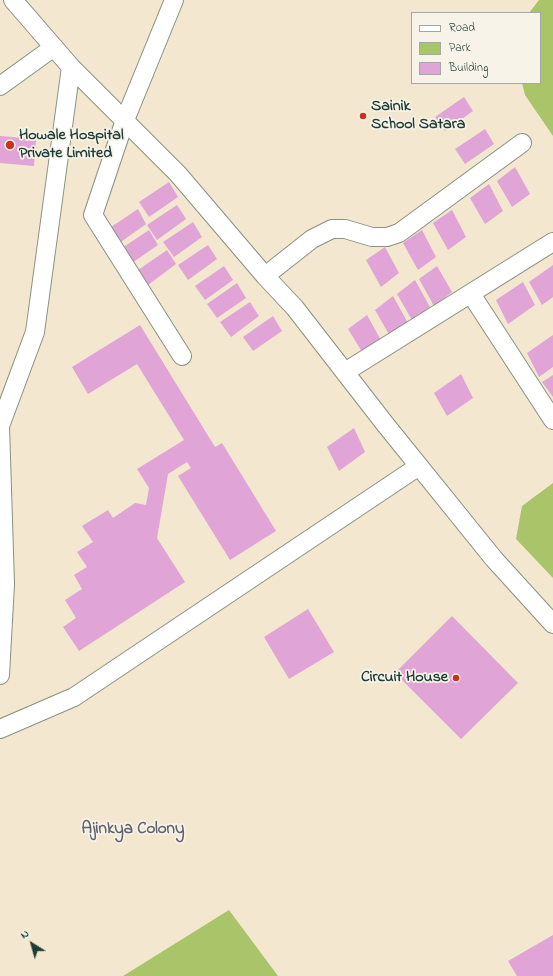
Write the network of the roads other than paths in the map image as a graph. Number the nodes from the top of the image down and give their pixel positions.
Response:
1 (13, 0) edge
2 (174, 0) edge
3 (0, 10) edge
4 (54, 47) junction
5 (71, 67) junction
6 (0, 86) edge
7 (125, 120) junction
8 (522, 143) dead end
9 (553, 242) edge
10 (265, 276) junction
11 (471, 294) junction
12 (182, 356) dead end
13 (345, 372) junction
14 (553, 420) edge
15 (0, 426) edge
16 (418, 466) junction
17 (553, 624) edge
18 (0, 675) edge
19 (0, 729) edge

1 - 3 street
1 - 4 street
2 - 7 street
4 - 5 street
4 - 6 street
5 - 7 street
5 - 15 street
7 - 10 street
7 - 12 street
8 - 10 street
9 - 11 street
10 - 13 street
11 - 13 street
11 - 14 street
13 - 16 street
15 - 18 street
16 - 17 street
16 - 19 street

